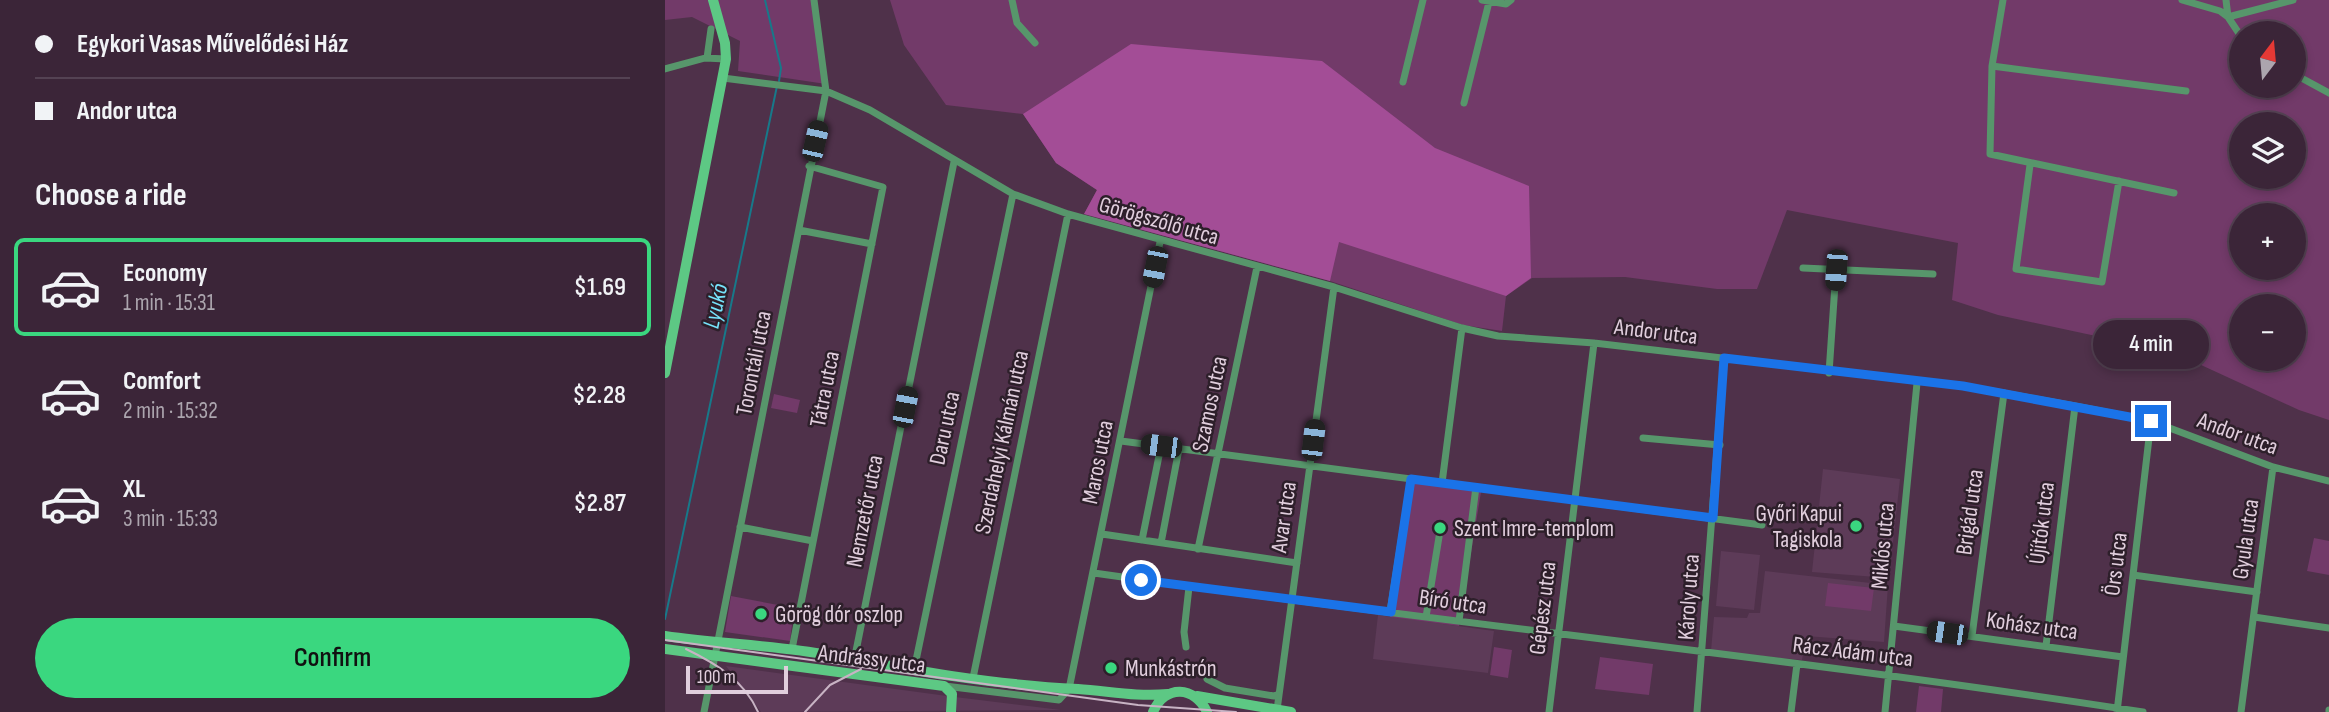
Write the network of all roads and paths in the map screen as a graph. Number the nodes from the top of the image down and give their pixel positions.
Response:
1 (713, 0) edge
2 (814, 0) edge
3 (1012, 0) edge
4 (1423, 0) edge
5 (1511, 0) edge
6 (2003, 0) edge
7 (2182, 0) edge
8 (2226, 0) edge
9 (2293, 0) edge
10 (1485, 1) edge
11 (2228, 17) junction
12 (2231, 21) edge
13 (712, 29) dead end
14 (1035, 43) dead end
15 (707, 58) junction
16 (726, 59) junction
17 (1992, 66) junction
18 (665, 69) edge
19 (723, 78) junction
20 (2307, 80) edge
21 (1403, 82) dead end
22 (826, 90) junction
23 (2327, 90) edge
24 (2186, 91) dead end
25 (1464, 103) dead end
26 (954, 162) junction
27 (2030, 165) junction
28 (809, 166) junction
29 (2119, 181) junction
30 (2174, 193) dead end
31 (1013, 194) junction
32 (1068, 214) junction
33 (799, 230) junction
34 (1160, 242) junction
35 (872, 244) junction
36 (1257, 267) junction
37 (1803, 268) dead end
38 (1836, 270) junction
39 (1933, 274) dead end
40 (1333, 287) junction
41 (1462, 328) junction
42 (1594, 343) junction
43 (1724, 358) junction
44 (665, 373) edge
45 (1829, 373) junction
46 (1917, 383) junction
47 (2004, 393) junction
48 (2075, 406) junction
49 (2151, 421) junction
50 (1643, 438) dead end
51 (1121, 441) junction
52 (1720, 445) junction
53 (1161, 446) junction
54 (1178, 449) junction
55 (1218, 454) junction
56 (1310, 466) junction
57 (2273, 467) junction
58 (1411, 479) junction
59 (2329, 481) edge
60 (1442, 483) junction
61 (1476, 487) junction
62 (1576, 500) junction
63 (1713, 518) junction
64 (1762, 524) dead end
65 (740, 527) junction
66 (1102, 534) junction
67 (1439, 537) dead end
68 (1142, 540) junction
69 (813, 541) junction
70 (1161, 543) junction
71 (1198, 549) junction
72 (1297, 563) junction
73 (1094, 573) junction
74 (2133, 575) junction
75 (1189, 587) junction
76 (2257, 592) junction
77 (1292, 599) junction
78 (1391, 612) junction
79 (1426, 617) junction
80 (2254, 617) junction
81 (1459, 621) junction
82 (1894, 626) junction
83 (2329, 628) edge
84 (1558, 634) junction
85 (665, 636) edge
86 (1972, 636) junction
87 (717, 643) junction
88 (2046, 646) junction
89 (1186, 647) dead end
90 (665, 649) edge
91 (792, 649) junction
92 (1704, 653) junction
93 (2123, 657) junction
94 (714, 658) junction
95 (854, 661) junction
96 (1797, 664) junction
97 (914, 670) junction
98 (1888, 674) junction
99 (967, 677) junction
100 (1207, 679) dead end
101 (949, 689) junction
102 (1069, 689) junction
103 (1168, 694) junction
104 (1279, 694) junction
105 (1196, 696) junction
106 (1277, 708) junction
107 (2117, 710) edge
108 (704, 712) edge
109 (951, 712) edge
110 (1153, 712) edge
111 (1207, 712) edge
112 (1291, 712) edge
113 (1549, 712) edge
114 (1697, 712) edge
115 (1791, 712) edge
116 (1885, 712) edge
117 (2143, 712) edge
118 (2241, 712) edge

1 - 16 street
2 - 22 street
3 - 14 street
4 - 21 street
5 - 10 street
6 - 17 street
7 - 11 street
8 - 11 street
9 - 11 street
10 - 25 street
11 - 12 street
13 - 15 street
15 - 16 street
15 - 18 street
16 - 19 street
17 - 24 street
17 - 27 street
19 - 22 street, Görögszőlő utca
19 - 44 street
20 - 23 street
22 - 26 street, Görögszőlő utca
22 - 28 street, Torontáli utca
26 - 31 street, Görögszőlő utca
26 - 95 street, Nemzetőr utca
27 - 29 street
27 - 29 street
28 - 33 street, Torontáli utca
28 - 35 street, Tátra utca
29 - 30 street
31 - 32 street, Görögszőlő utca
31 - 97 street, Daru utca
32 - 34 street, Görögszőlő utca
32 - 99 street, Szerdahelyi Kálmán utca
33 - 35 street
33 - 65 street, Torontáli utca
34 - 36 street, Görögszőlő utca
34 - 51 street, Maros utca
35 - 69 street, Tátra utca
36 - 40 street, Görögszőlő utca
36 - 55 street, Szamos utca
37 - 38 street
38 - 39 street
38 - 45 street
40 - 41 street, Görögszőlő utca
40 - 56 street, Avar utca
41 - 42 street, Görögszőlő utca
41 - 60 street
42 - 43 street, Andor utca
42 - 62 street, Gépész utca
43 - 45 street, Andor utca
43 - 52 street, Károly utca
45 - 46 street, Andor utca
46 - 47 street, Andor utca
46 - 82 street, Miklós utca
47 - 48 street, Andor utca
47 - 86 street, Brigád utca
48 - 49 street, Andor utca
48 - 88 street, Újítók utca
49 - 57 street, Andor utca
49 - 74 street, Örs utca
50 - 52 street
51 - 53 street
51 - 66 street, Maros utca
52 - 63 street, Károly utca
53 - 54 street
53 - 68 street
54 - 55 street
54 - 70 street
55 - 56 street
55 - 71 street, Szamos utca
56 - 58 street
56 - 72 street, Avar utca
57 - 59 street, Andor utca
57 - 76 street, Gyula utca
58 - 60 street
58 - 78 street
60 - 61 street
61 - 62 street
61 - 81 street
62 - 63 street
62 - 84 street, Gépész utca
63 - 64 street
63 - 92 street, Károly utca
65 - 69 street
65 - 87 street, Torontáli utca
66 - 68 street
66 - 73 street, Maros utca
67 - 79 street
68 - 70 street
69 - 91 street, Tátra utca
70 - 71 street
71 - 72 street
72 - 77 street, Avar utca
73 - 75 street, Bíró utca
73 - 102 street, Maros utca
74 - 76 street
74 - 93 street, Örs utca
75 - 77 street, Bíró utca
75 - 89 street
76 - 80 street, Gyula utca
77 - 78 street, Bíró utca
77 - 104 street, Avar utca
78 - 79 street, Bíró utca
79 - 81 street, Bíró utca
80 - 83 street
80 - 118 street, Gyula utca
81 - 84 street, Bíró utca
82 - 86 street, Kohász utca
82 - 98 street, Miklós utca
84 - 92 street, Rácz Ádám utca
84 - 113 street, Gépész utca
85 - 87 street, Andrássy utca
86 - 88 street, Kohász utca
87 - 91 street, Andrássy utca
87 - 94 street, Torontáli utca
88 - 93 street, Kohász utca
90 - 94 street, Andrássy utca
91 - 95 street, Andrássy utca
92 - 96 street, Rácz Ádám utca
92 - 114 street, Károly utca
93 - 107 street, Örs utca
94 - 101 street, Andrássy utca
94 - 108 street, Torontáli utca
95 - 97 street, Andrássy utca
96 - 98 street, Rácz Ádám utca
96 - 115 street
97 - 99 street, Andrássy utca
98 - 107 street, Rácz Ádám utca
98 - 116 street, Miklós utca
99 - 101 street
99 - 102 street, Andrássy utca
100 - 104 street
101 - 102 street, Andrássy utca
101 - 109 street
102 - 103 street, Andrássy utca
103 - 105 street, Andrássy utca
103 - 110 street
104 - 106 street, Avar utca
105 - 106 street
105 - 111 street
106 - 112 street
107 - 117 street, Rácz Ádám utca

